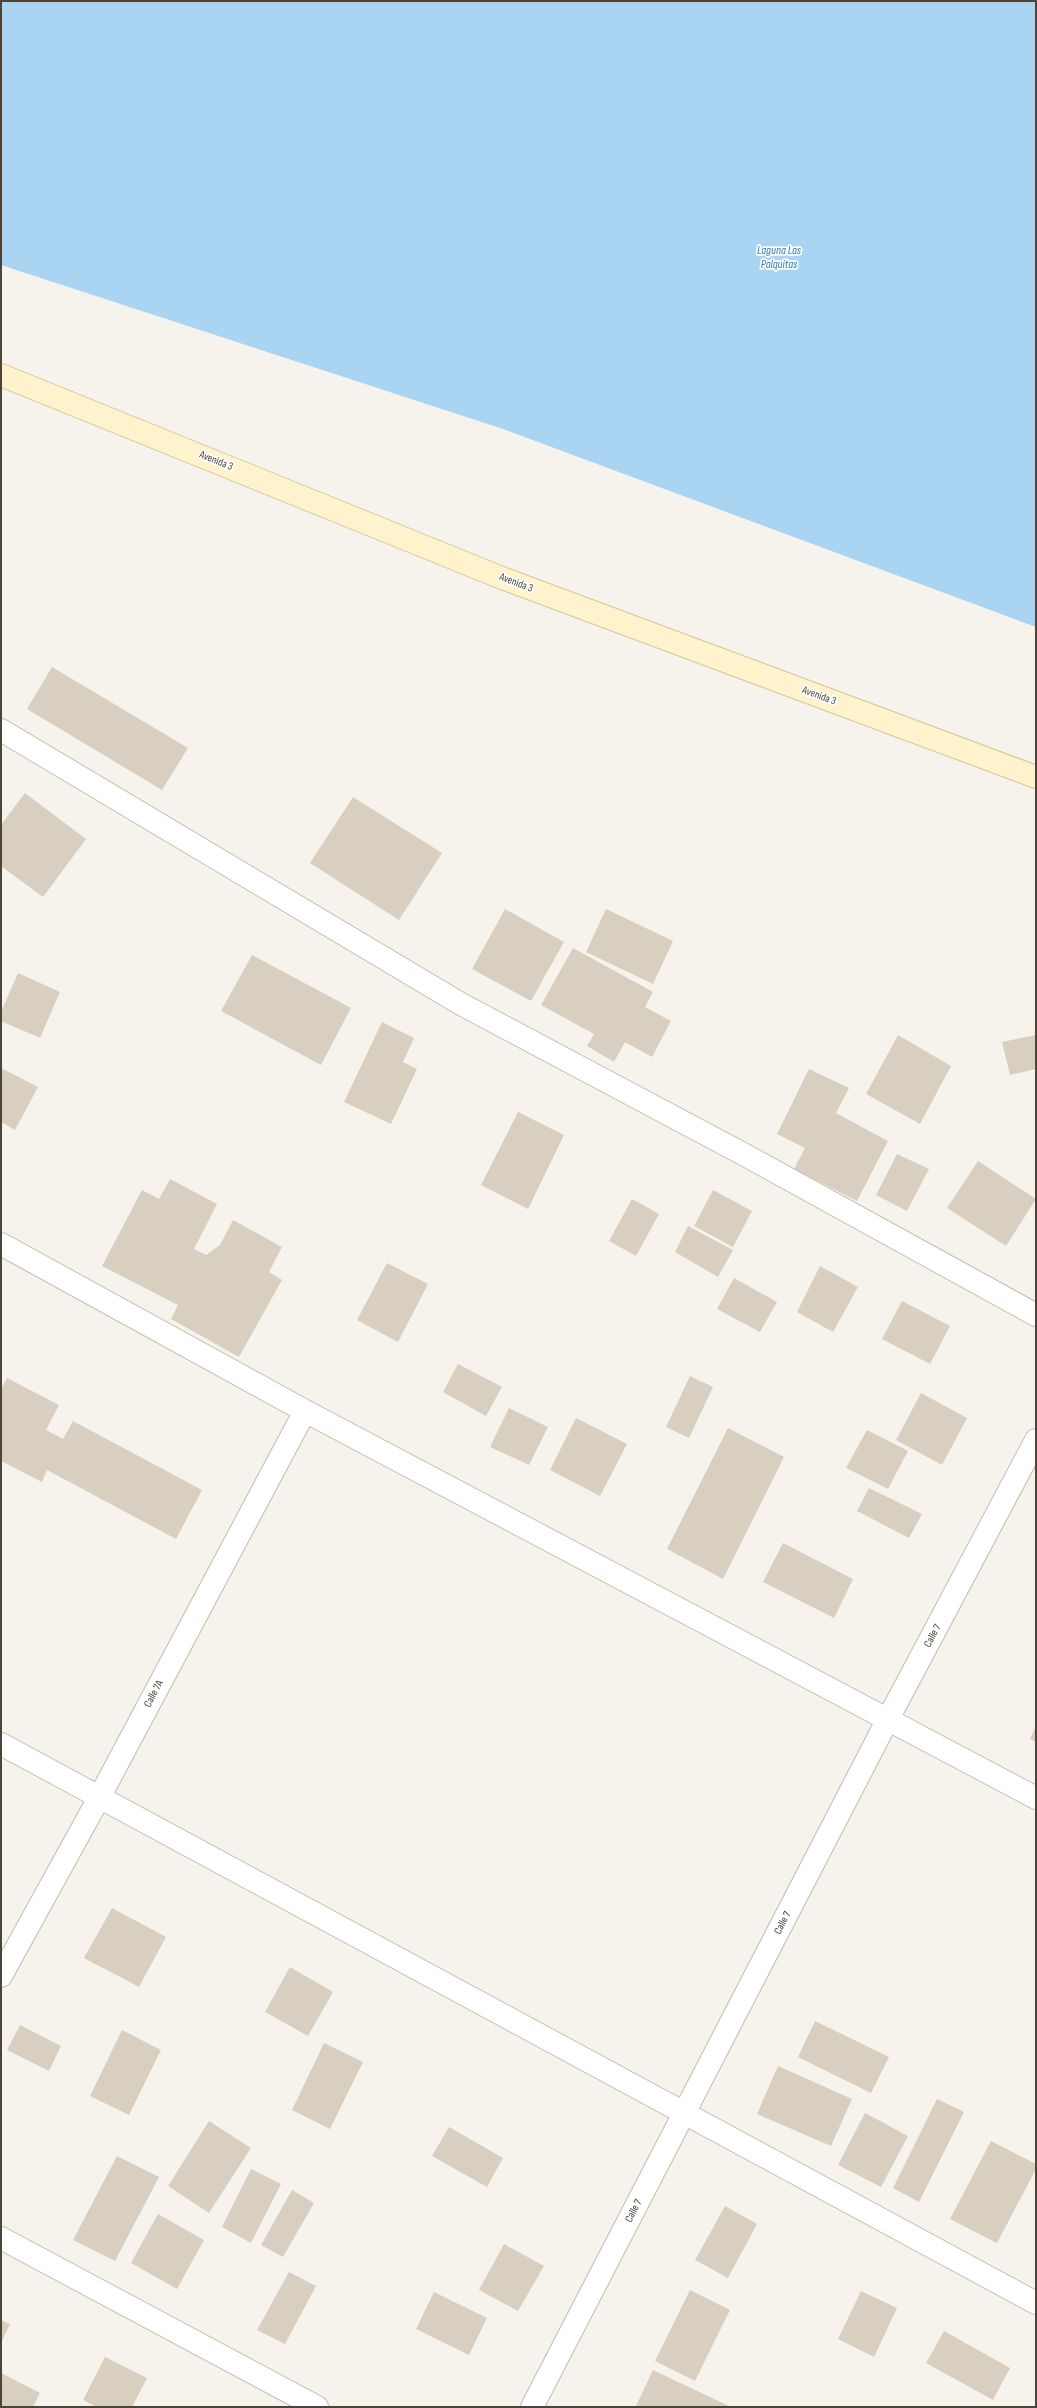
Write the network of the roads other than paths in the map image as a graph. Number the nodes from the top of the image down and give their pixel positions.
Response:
1 (1, 375) edge
2 (1, 730) edge
3 (1036, 777) edge
4 (1, 1244) edge
5 (1036, 1315) edge
6 (304, 1411) junction
7 (1036, 1440) edge
8 (888, 1719) junction
9 (1, 1744) edge
10 (99, 1798) junction
11 (1036, 1798) edge
12 (1, 1976) edge
13 (684, 2114) junction
14 (1, 2238) edge
15 (1036, 2303) edge
16 (317, 2407) edge
17 (532, 2407) edge

1 - 3 main road, Avenida 3
2 - 5 street
4 - 6 street
6 - 8 street
6 - 10 street, Calle 7A
7 - 8 street, Calle 7
8 - 11 street
8 - 13 street, Calle 7
9 - 10 street
10 - 12 street, Calle 7A
10 - 13 street
13 - 15 street
13 - 17 street, Calle 7
14 - 16 street

